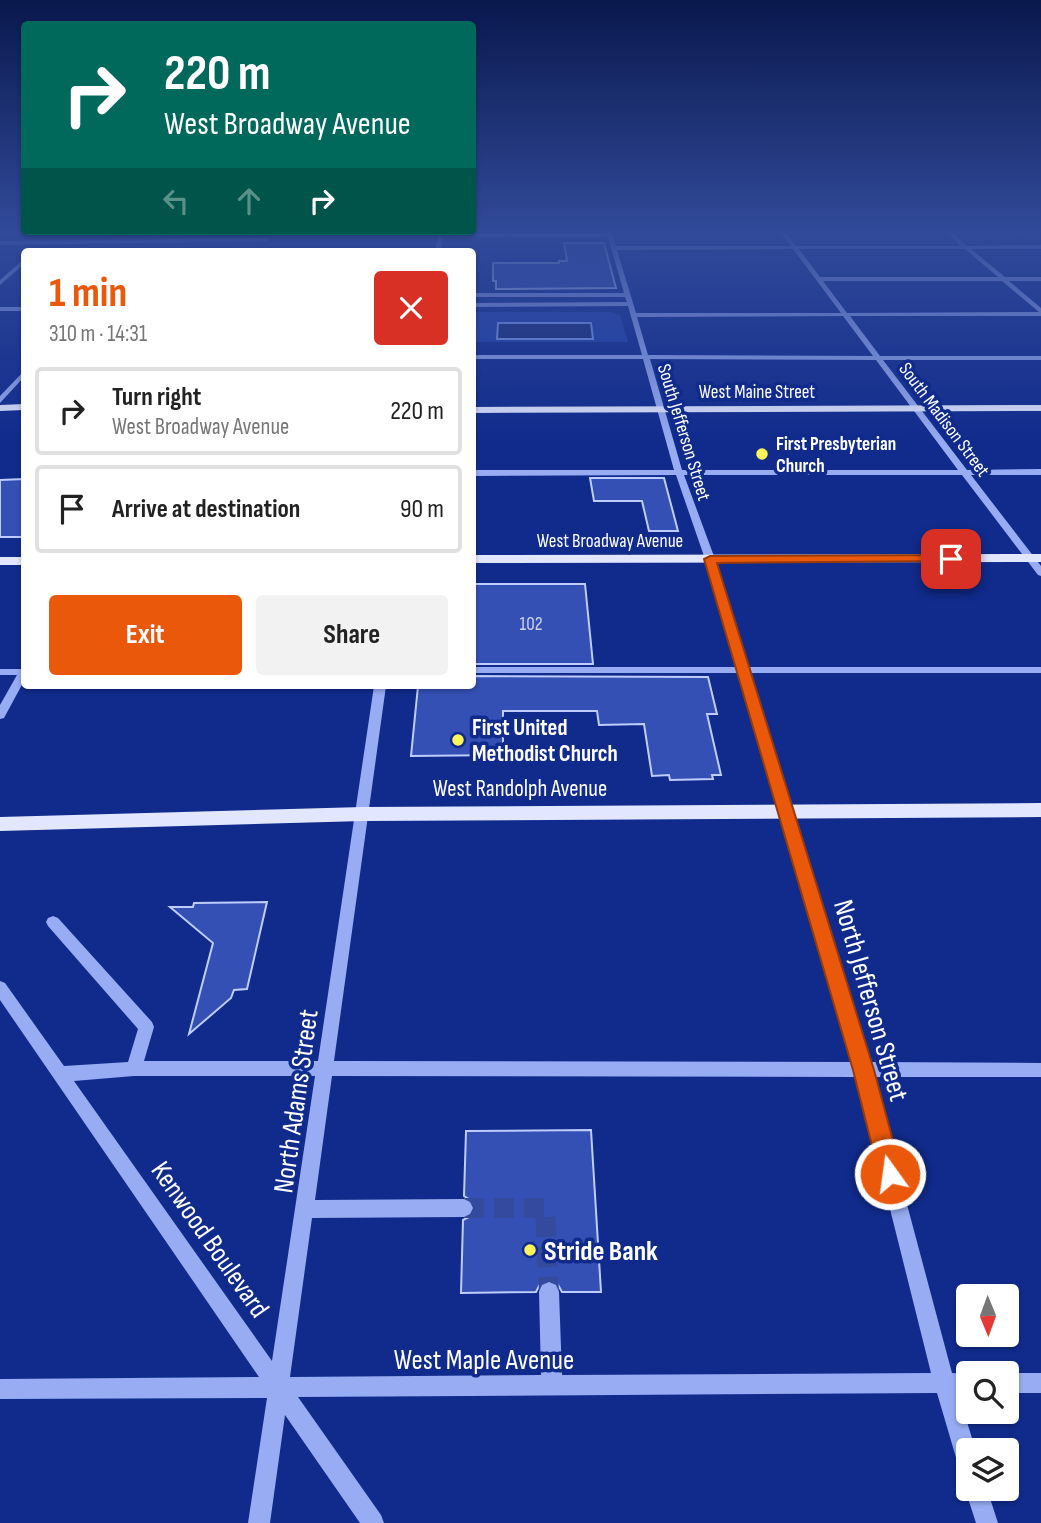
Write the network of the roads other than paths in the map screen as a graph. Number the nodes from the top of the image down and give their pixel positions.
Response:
1 (836, 302) edge
2 (630, 304) joint
3 (476, 305) edge
4 (0, 309) edge
5 (21, 309) edge
6 (1041, 313) edge
7 (634, 315) junction
8 (846, 315) junction
9 (476, 357) edge
10 (646, 357) junction
11 (1041, 358) edge
12 (879, 359) junction
13 (21, 376) edge
14 (0, 401) edge
15 (21, 407) edge
16 (0, 408) edge
17 (661, 408) junction
18 (917, 408) junction
19 (1041, 408) edge
20 (476, 410) edge
21 (966, 472) junction
22 (1041, 472) edge
23 (476, 473) edge
24 (679, 473) junction
25 (1036, 558) edge
26 (476, 559) edge
27 (710, 559) junction
28 (0, 561) edge
29 (21, 561) edge
30 (1041, 573) edge
31 (476, 670) edge
32 (742, 670) junction
33 (1041, 670) edge
34 (0, 672) edge
35 (21, 672) edge
36 (21, 677) edge
37 (380, 689) edge
38 (0, 715) edge
39 (1041, 810) edge
40 (784, 811) junction
41 (363, 814) junction
42 (0, 824) edge
43 (53, 922) dead end
44 (0, 988) edge
45 (134, 1069) junction
46 (326, 1070) junction
47 (863, 1070) junction
48 (1041, 1070) edge
49 (60, 1074) junction
50 (464, 1208) tunnel mouth
51 (305, 1209) junction
52 (548, 1292) tunnel mouth
53 (944, 1383) junction
54 (956, 1383) edge
55 (1019, 1383) edge
56 (1041, 1383) edge
57 (552, 1386) junction
58 (0, 1389) edge
59 (279, 1389) junction
60 (961, 1438) edge
61 (980, 1501) edge
62 (259, 1523) edge
63 (373, 1523) edge
64 (986, 1523) edge

1 - 8 street, South Madison Street
2 - 3 street
2 - 7 street, South Jefferson Street
4 - 5 street
6 - 8 street
7 - 8 street
7 - 10 street, South Jefferson Street
8 - 12 street, South Madison Street
9 - 10 street
10 - 12 street
10 - 17 street, South Jefferson Street
11 - 12 street
12 - 18 street, South Madison Street
13 - 14 street
15 - 16 main road
17 - 18 main road, West Maine Street
17 - 20 main road, West Maine Street
17 - 24 street, South Jefferson Street
18 - 19 main road, West Maine Street
18 - 21 street, South Madison Street
21 - 22 street
21 - 24 street
21 - 25 street, South Madison Street
23 - 24 street
24 - 27 street, South Jefferson Street
25 - 27 main road, West Broadway Avenue
25 - 30 street, South Madison Street
26 - 27 main road, West Broadway Avenue
27 - 32 street, North Jefferson Street
28 - 29 main road
31 - 32 street
32 - 33 street
32 - 40 street, North Jefferson Street
34 - 35 street
36 - 38 street
37 - 41 street, North Adams Street
39 - 40 main road, West Randolph Avenue
40 - 41 main road, West Randolph Avenue
40 - 47 street, North Jefferson Street
41 - 42 main road, West Randolph Avenue
41 - 46 street, North Adams Street
43 - 45 street
44 - 49 street, Kenwood Boulevard
45 - 46 street
45 - 49 street
46 - 47 street
46 - 51 street, North Adams Street
47 - 48 street
47 - 53 street, North Jefferson Street
49 - 59 street, Kenwood Boulevard
50 - 51 street
51 - 59 street, North Adams Street
52 - 57 street
53 - 54 street, West Maple Avenue
53 - 57 street, West Maple Avenue
53 - 60 street, North Jefferson Street
55 - 56 street
57 - 59 street, West Maple Avenue
58 - 59 street, West Maple Avenue
59 - 62 street, North Adams Street
59 - 63 street, Kenwood Boulevard
61 - 64 street

